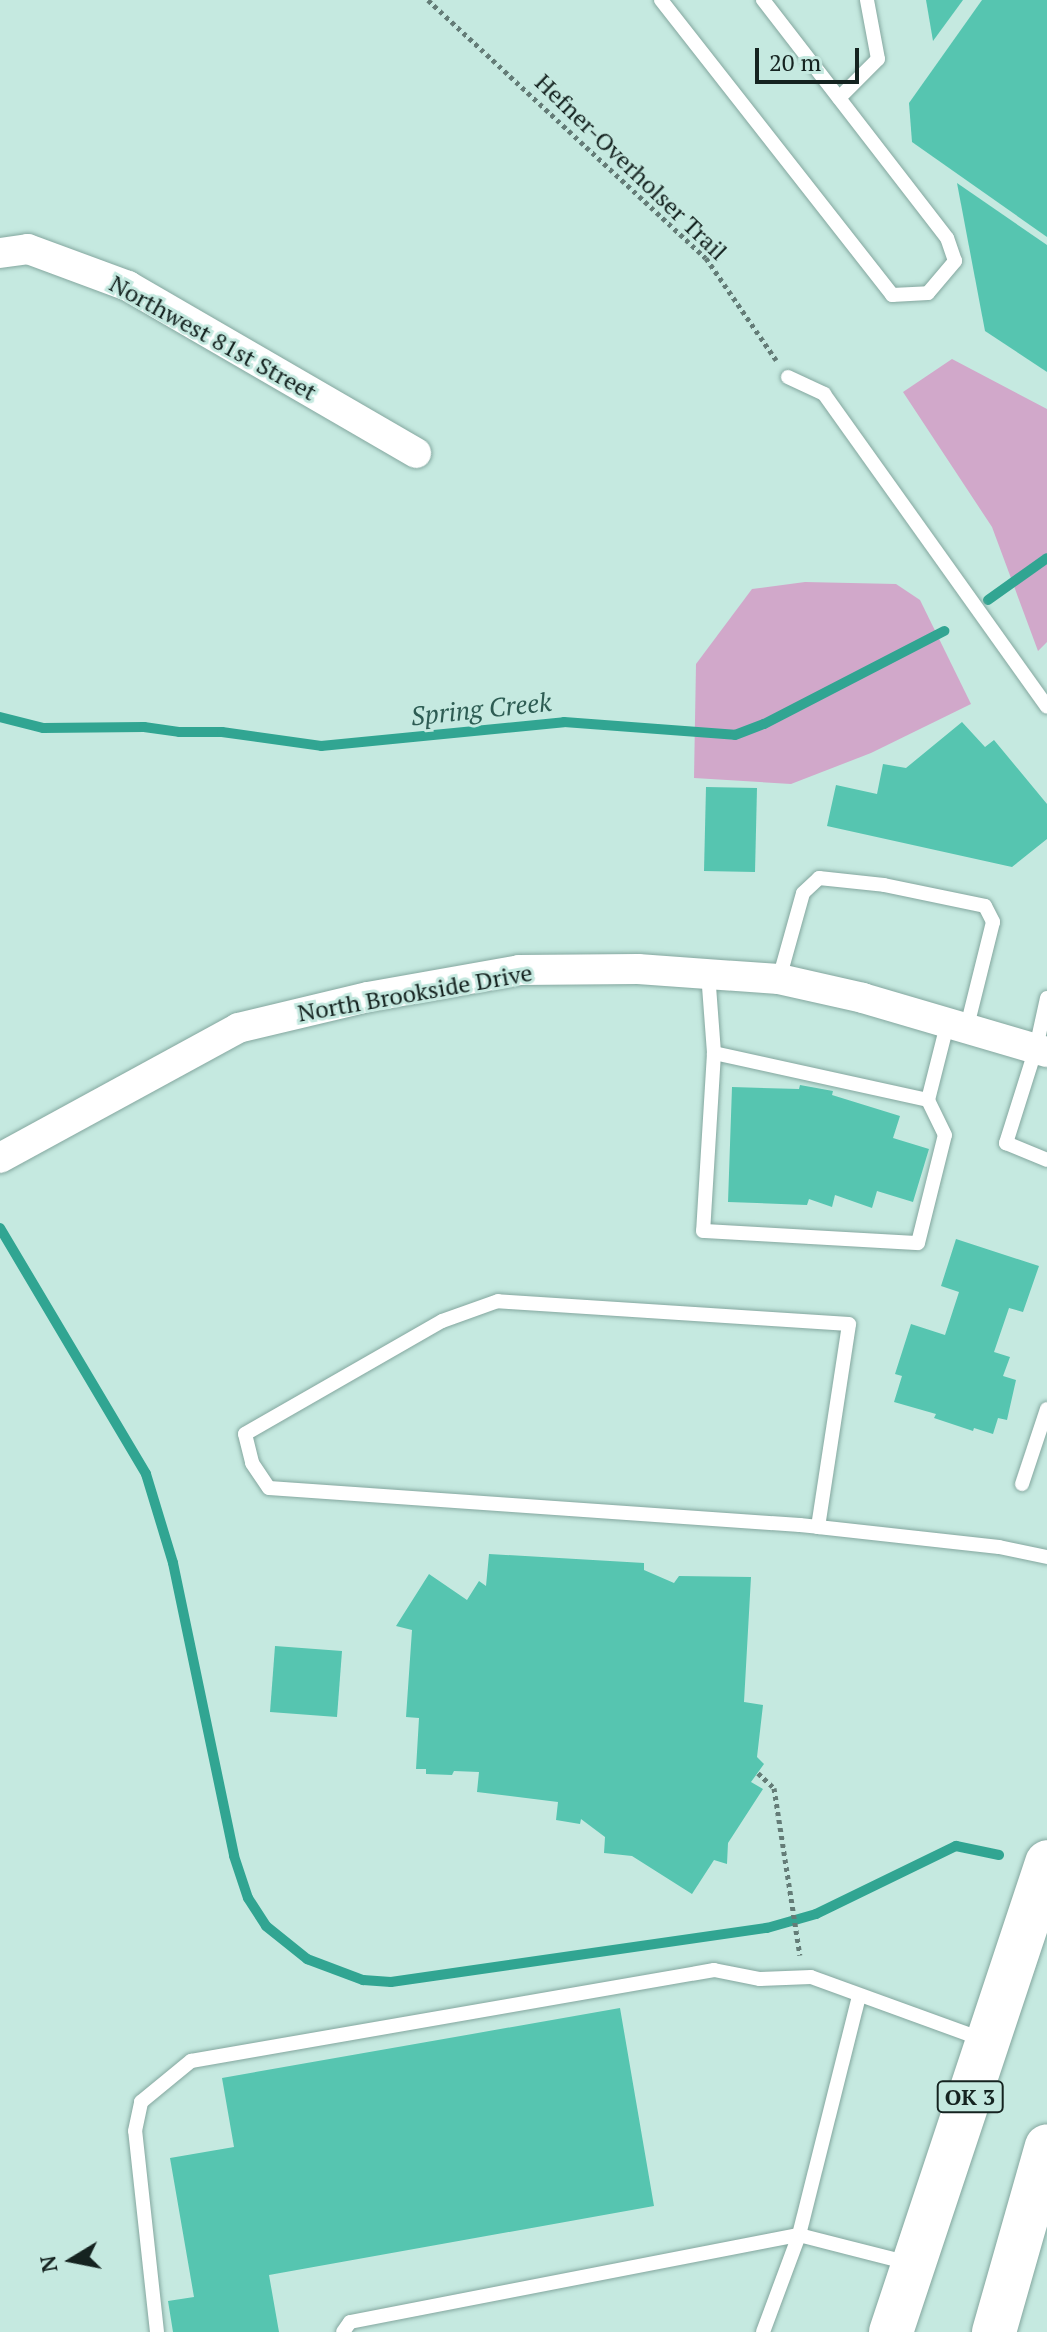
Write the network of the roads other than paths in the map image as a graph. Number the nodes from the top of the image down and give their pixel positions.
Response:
1 (661, 0) edge
2 (763, 0) edge
3 (867, 0) edge
4 (839, 98) junction
5 (0, 253) edge
6 (788, 377) road end
7 (416, 453) dead end
8 (1047, 707) edge
9 (708, 972) junction
10 (779, 979) junction
11 (1047, 998) edge
12 (957, 1023) junction
13 (1042, 1050) edge
14 (714, 1053) junction
15 (928, 1100) junction
16 (0, 1158) edge
17 (1047, 1160) edge
18 (1047, 1409) edge
19 (1022, 1484) dead end
20 (818, 1527) junction
21 (1047, 1557) edge
22 (1047, 1862) edge
23 (859, 1997) junction
24 (989, 2042) junction
25 (1047, 2146) edge
26 (799, 2235) junction
27 (914, 2264) junction
28 (157, 2332) edge
29 (343, 2332) edge
30 (763, 2332) edge
31 (891, 2332) edge
32 (994, 2332) edge

1 - 4 lane
2 - 4 lane
3 - 4 lane
5 - 7 street, Northwest 81st Street
6 - 8 lane
9 - 10 street, North Brookside Drive
9 - 14 lane
9 - 16 street, North Brookside Drive
10 - 12 street, North Brookside Drive
10 - 12 lane
11 - 13 lane
12 - 13 street, North Brookside Drive
12 - 15 lane
13 - 17 lane
14 - 15 lane
14 - 15 lane
18 - 19 lane
20 - 20 lane
20 - 21 lane
22 - 24 highway, OK 3
23 - 24 lane
23 - 26 lane
23 - 28 lane
24 - 27 highway, OK 3
25 - 32 highway
26 - 27 lane
26 - 29 lane
26 - 30 lane
27 - 31 highway, OK 3

